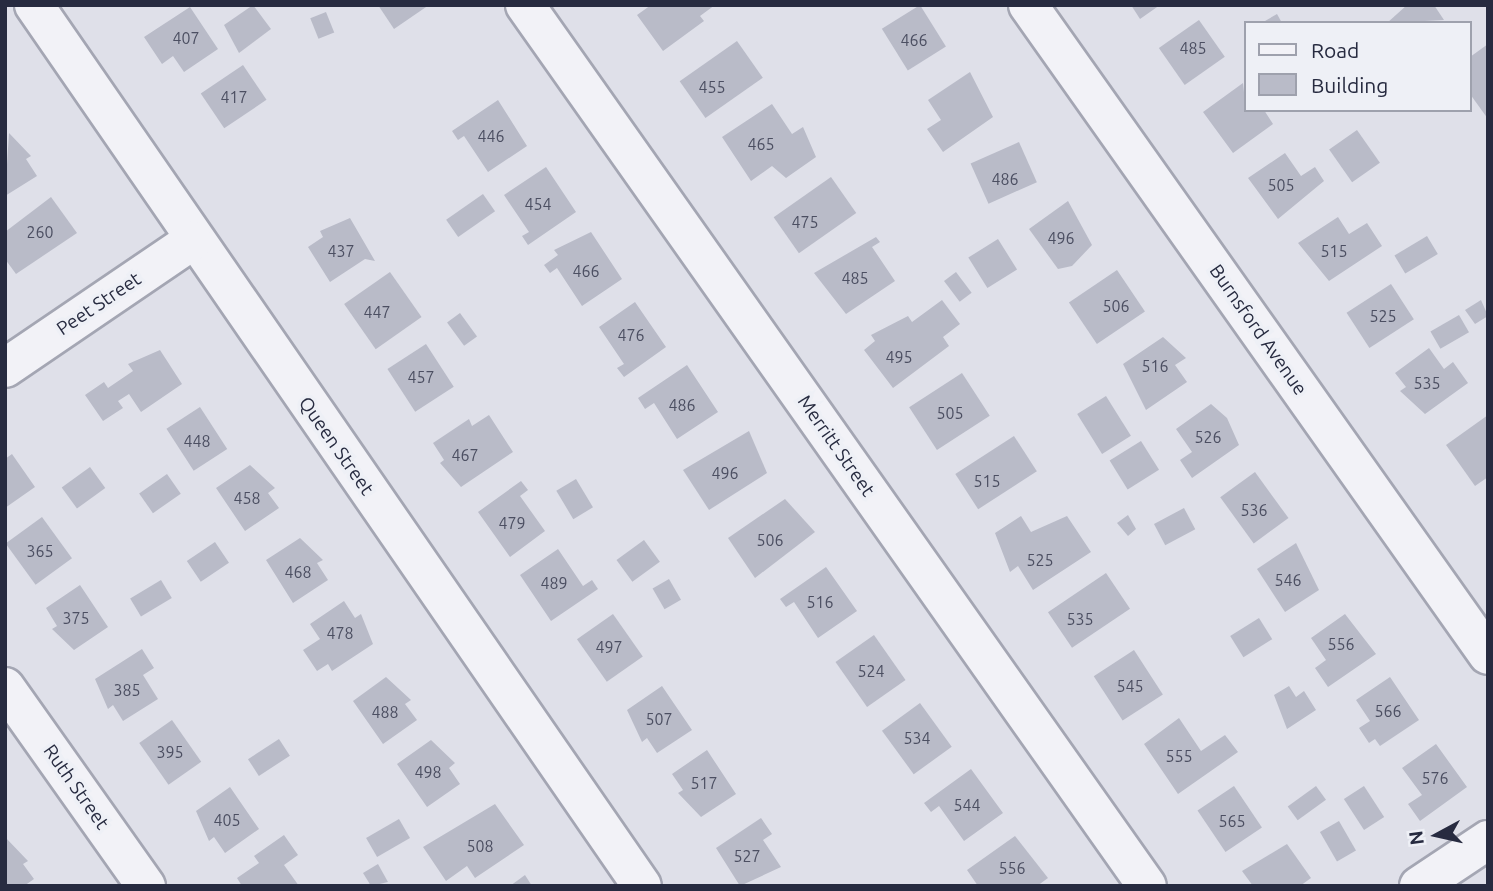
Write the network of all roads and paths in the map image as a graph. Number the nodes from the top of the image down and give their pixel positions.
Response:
1 (34, 5) edge
2 (1028, 5) edge
3 (526, 6) edge
4 (193, 240) junction
5 (5, 368) edge
6 (1488, 655) edge
7 (5, 687) edge
8 (1488, 839) edge
9 (146, 886) edge
10 (642, 886) edge
11 (1147, 886) edge
12 (1419, 886) edge

1 - 4 street, Queen Street
2 - 6 street, Burnsford Avenue
3 - 11 street, Merritt Street
4 - 5 street, Peet Street
4 - 10 street, Queen Street
7 - 9 street, Ruth Street
8 - 12 street

